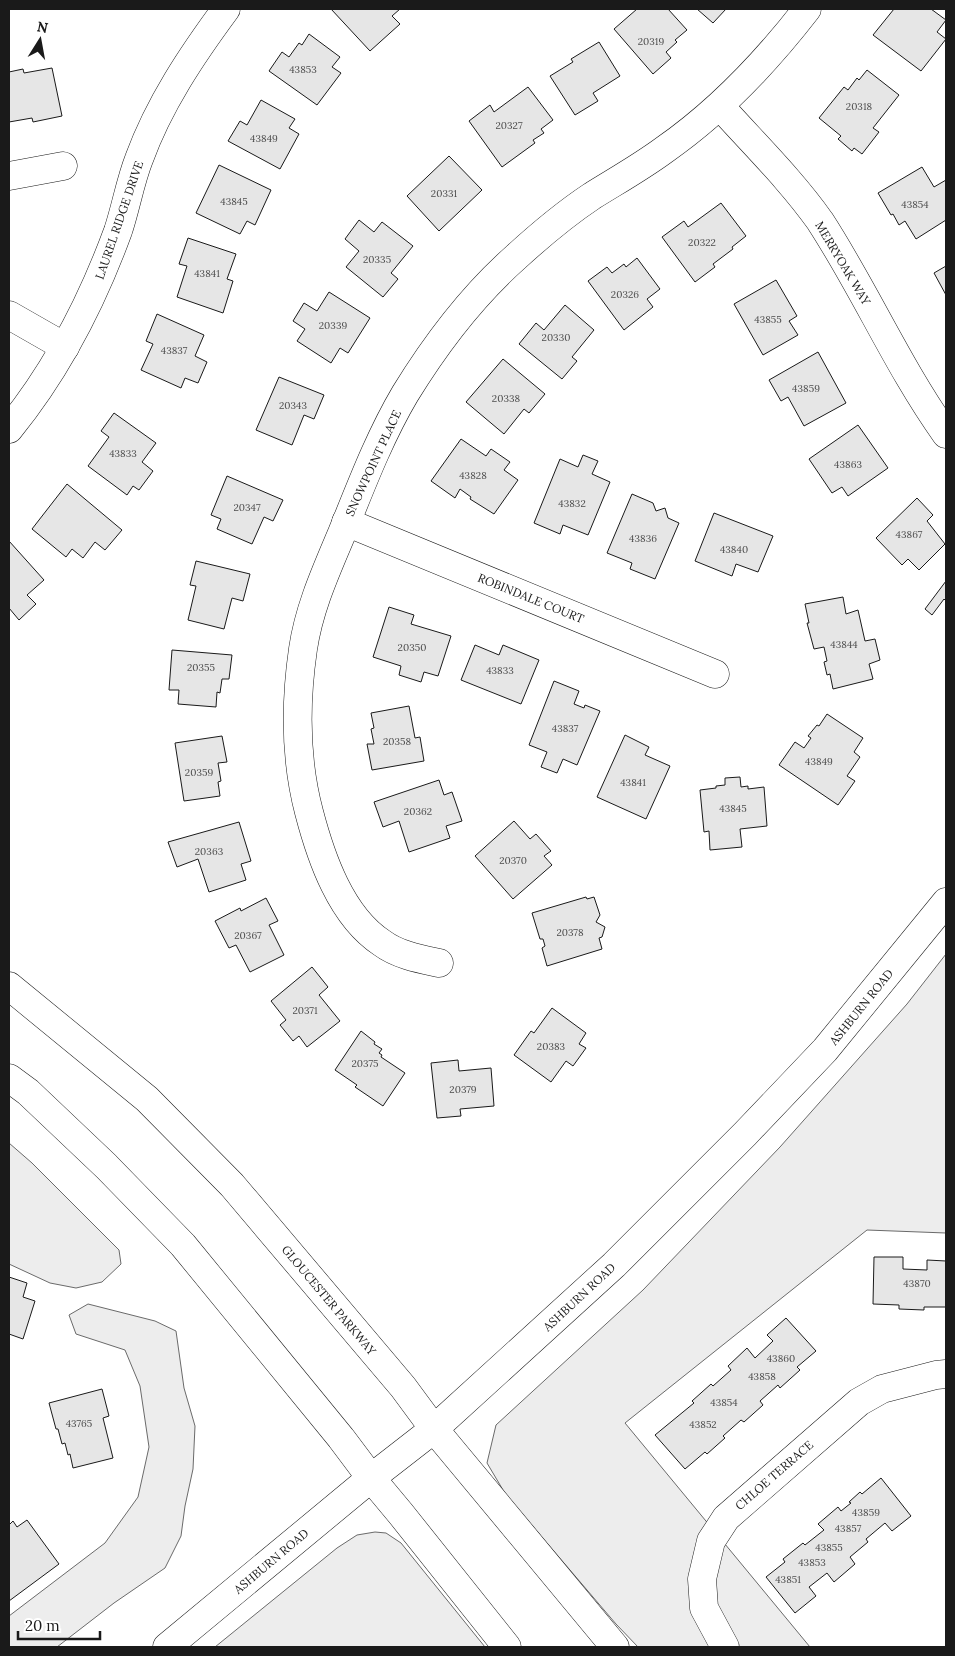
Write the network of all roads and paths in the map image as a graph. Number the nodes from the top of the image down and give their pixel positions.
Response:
1 (226, 9) edge
2 (807, 9) edge
3 (720, 106) junction
4 (63, 166) dead end
5 (9, 176) edge
6 (9, 314) edge
7 (65, 347) junction
8 (9, 429) edge
9 (946, 434) edge
10 (346, 522) junction
11 (715, 674) dead end
12 (946, 902) edge
13 (439, 963) dead end
14 (9, 986) edge
15 (9, 1078) edge
16 (946, 1374) edge
17 (434, 1429) junction
18 (371, 1478) junction
19 (167, 1647) edge
20 (507, 1647) edge
21 (615, 1647) edge
22 (725, 1647) edge

1 - 7 street, LAUREL RIDGE DRIVE
2 - 3 street, SNOWPOINT PLACE
3 - 9 street, MERRYOAK WAY
3 - 10 street, SNOWPOINT PLACE
4 - 5 street
6 - 7 street
7 - 8 street, LAUREL RIDGE DRIVE
10 - 11 street, ROBINDALE COURT
10 - 13 street, SNOWPOINT PLACE
12 - 17 street, ASHBURN ROAD
14 - 17 street, GLOUCESTER PARKWAY
15 - 18 street
16 - 22 street, CHLOE TERRACE
17 - 18 street, ASHBURN ROAD
17 - 21 street, GLOUCESTER PARKWAY
18 - 19 street, ASHBURN ROAD
18 - 20 street

